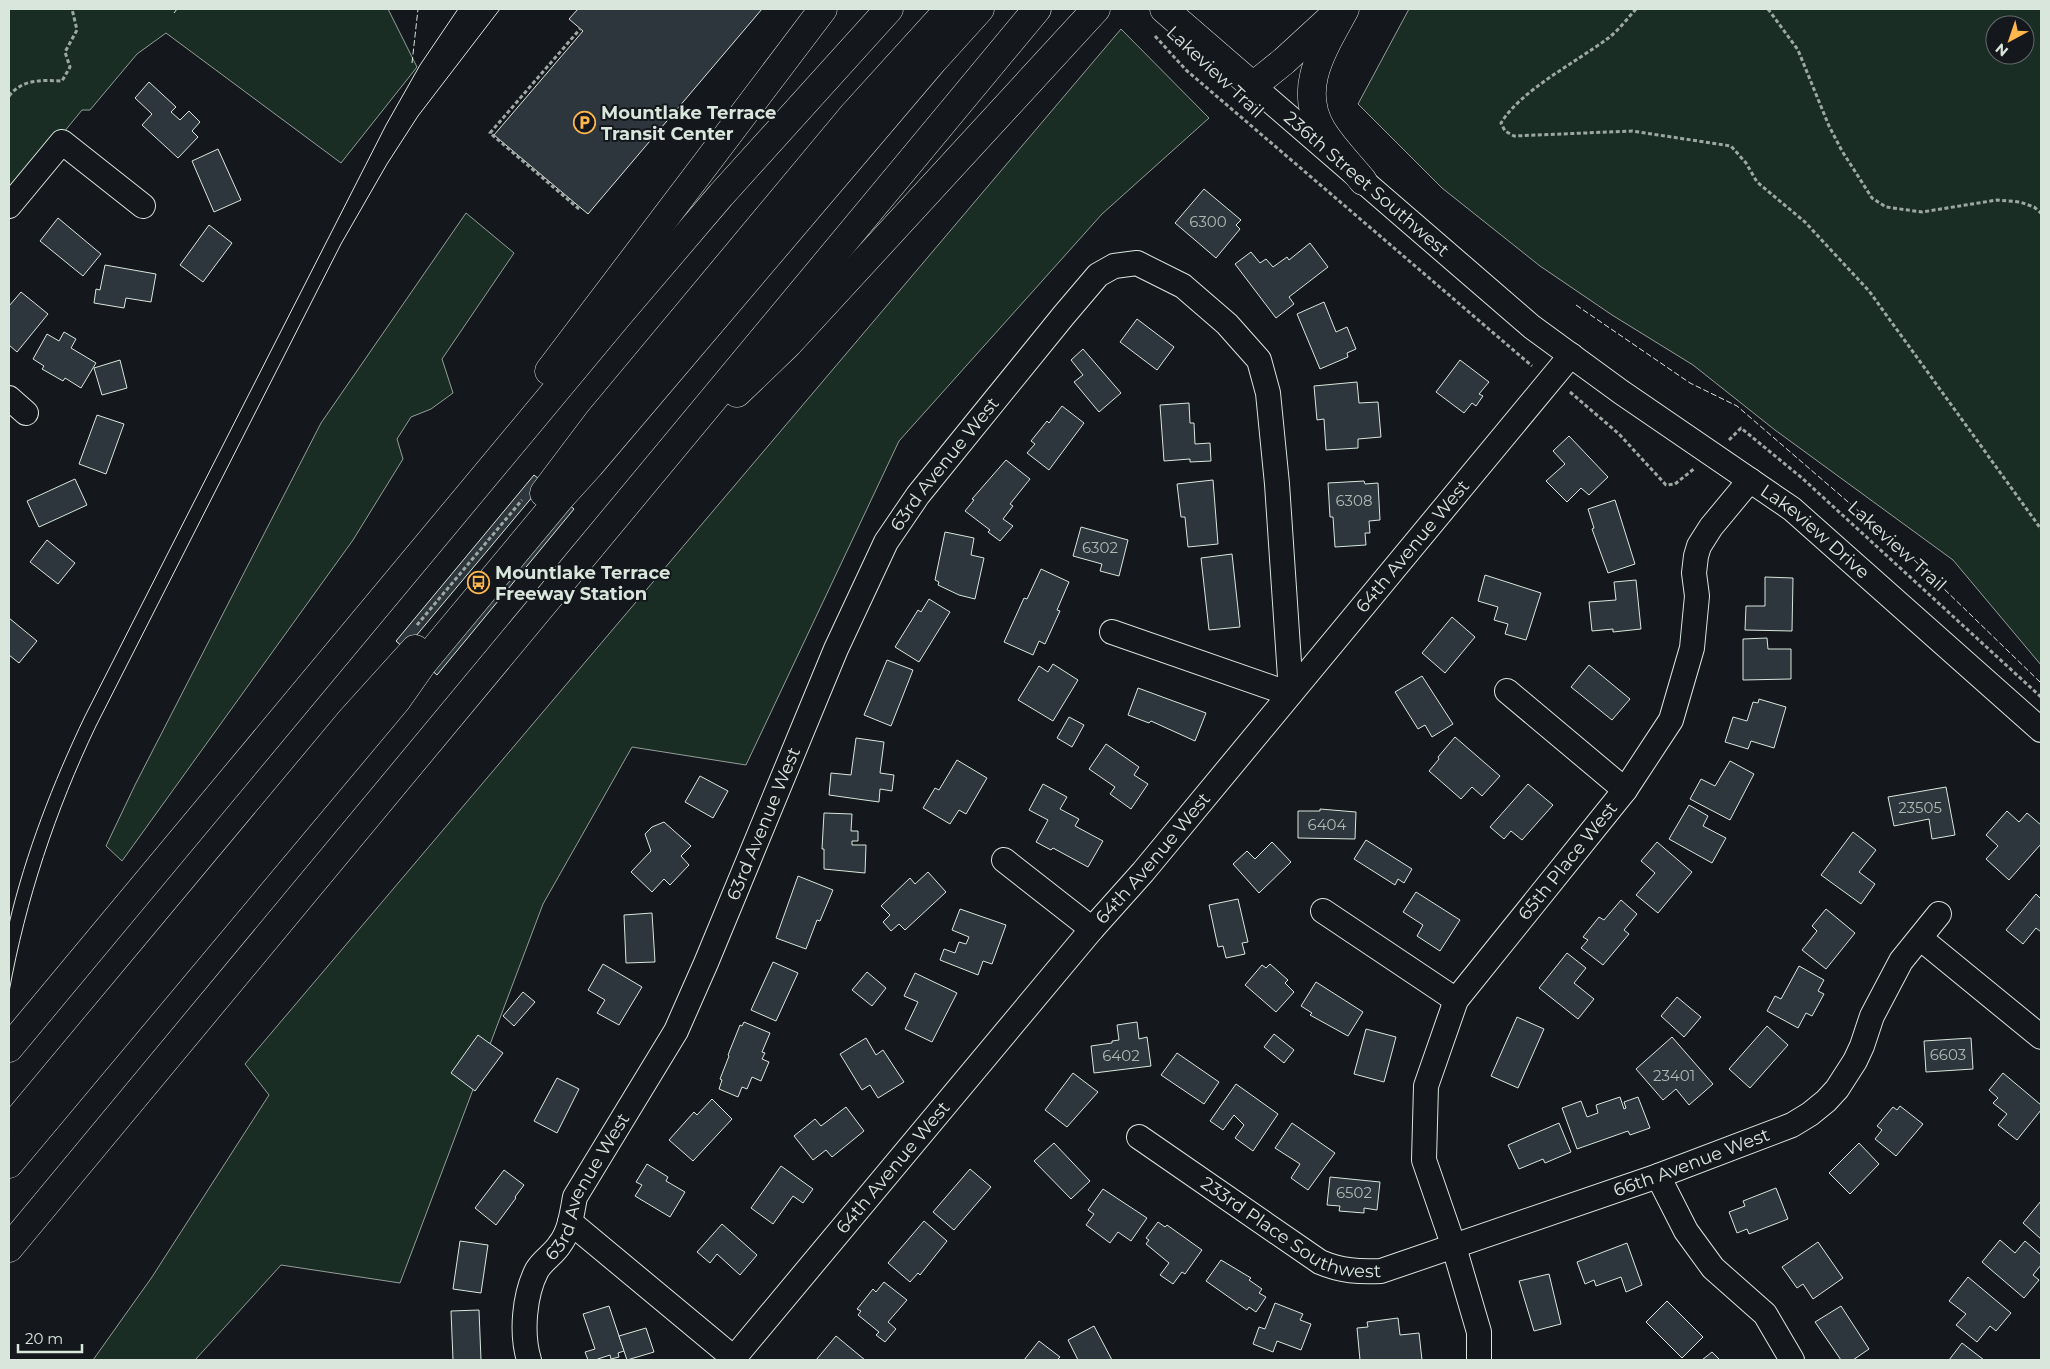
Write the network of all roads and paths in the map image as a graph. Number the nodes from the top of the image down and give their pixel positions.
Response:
1 (72, 9) edge
2 (823, 9) edge
3 (889, 9) edge
4 (949, 9) edge
5 (980, 9) edge
6 (1037, 9) edge
7 (1096, 9) edge
8 (1341, 9) edge
9 (1345, 9) edge
10 (1636, 9) edge
11 (1768, 9) edge
12 (1162, 19) edge
13 (580, 29) dead end
14 (1253, 86) junction
15 (9, 96) edge
16 (1363, 181) junction
17 (9, 206) edge
18 (143, 206) dead end
19 (579, 209) dead end
20 (2041, 213) edge
21 (1571, 355) junction
22 (1532, 366) dead end
23 (1569, 392) dead end
24 (1731, 438) dead end
25 (1690, 474) dead end
26 (1750, 480) junction
27 (640, 486) junction
28 (527, 495) dead end
29 (519, 504) dead end
30 (505, 521) junction
31 (2041, 529) edge
32 (412, 632) dead end
33 (1112, 632) dead end
34 (306, 691) junction
35 (1507, 691) dead end
36 (1291, 693) junction
37 (2041, 697) edge
38 (2041, 730) edge
39 (1625, 790) junction
40 (1004, 860) dead end
41 (1323, 911) dead end
42 (1939, 914) dead end
43 (1092, 929) junction
44 (1920, 938) junction
45 (1456, 1000) junction
46 (2041, 1037) edge
47 (9, 1048) edge
48 (9, 1130) edge
49 (1139, 1137) dead end
50 (9, 1164) edge
51 (1658, 1176) junction
52 (570, 1222) junction
53 (1454, 1247) junction
54 (9, 1248) edge
55 (735, 1359) edge
56 (529, 1360) edge
57 (1479, 1360) edge
58 (1792, 1360) edge

1 - 15 path
2 - 34 main road
3 - 34 main road
4 - 48 main road
5 - 50 main road
6 - 27 main road
7 - 27 main road
8 - 14 main road
9 - 16 main road
10 - 31 path
11 - 20 path
12 - 14 main road, 236th Street Southwest
12 - 22 path, Lakeview Trail
13 - 19 path
14 - 16 street, 236th Street Southwest
16 - 21 street, 236th Street Southwest
17 - 18 street
21 - 26 street, Lakeview Drive
21 - 36 street, 64th Avenue West
23 - 25 path
24 - 37 path, Lakeview Trail
26 - 38 street, Lakeview Drive
26 - 39 street, 65th Place West
27 - 54 main road
28 - 30 path
29 - 30 path
30 - 32 path
33 - 36 street
34 - 47 main road
35 - 39 street
36 - 43 street, 64th Avenue West
36 - 52 street, 63rd Avenue West
39 - 45 street, 65th Place West
40 - 43 street
41 - 45 street
42 - 44 street, 66th Avenue West
43 - 55 street, 64th Avenue West
44 - 46 street
44 - 51 street, 66th Avenue West
45 - 53 street, 65th Place West
49 - 53 street, 233rd Place Southwest
51 - 53 street, 66th Avenue West
51 - 58 street
52 - 55 street
52 - 56 street, 63rd Avenue West
53 - 57 street

